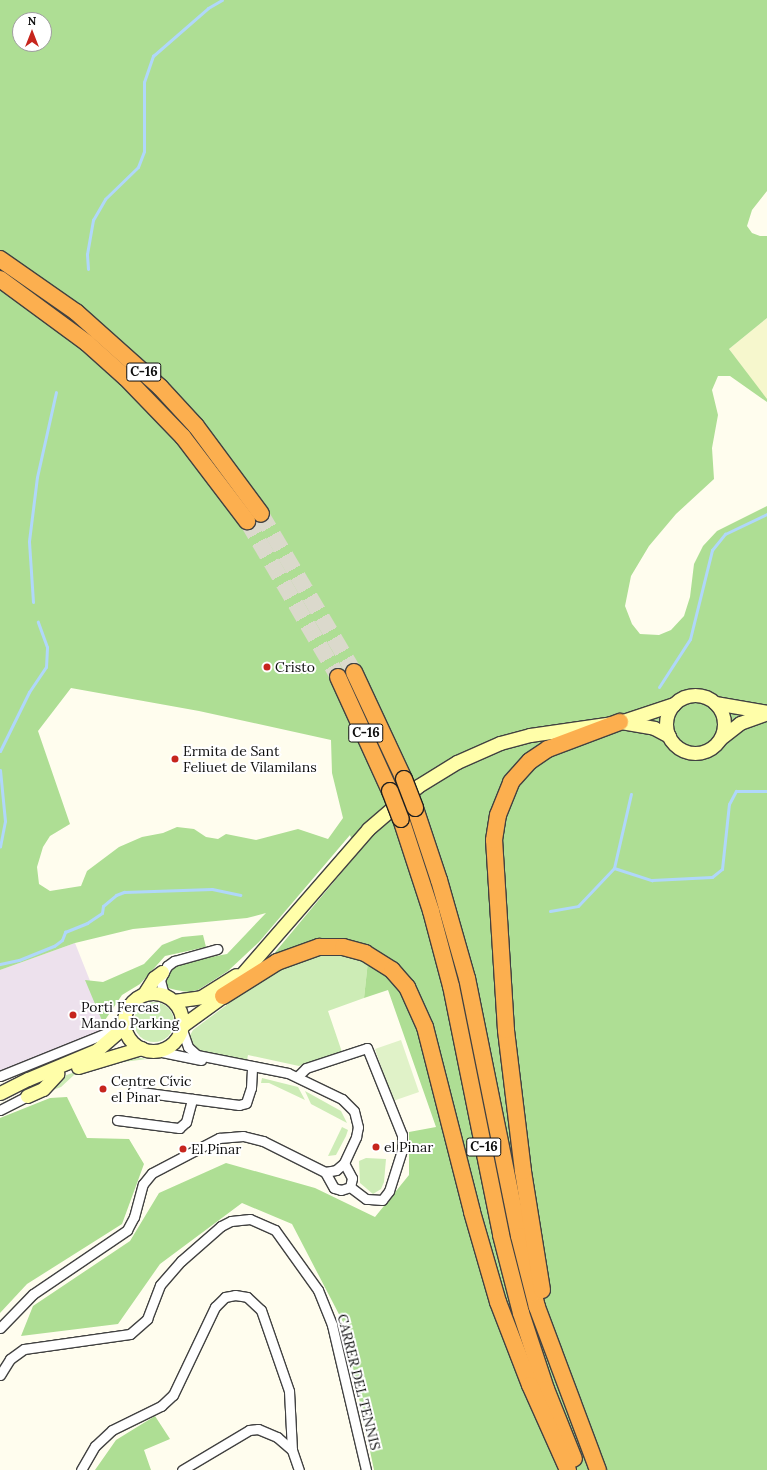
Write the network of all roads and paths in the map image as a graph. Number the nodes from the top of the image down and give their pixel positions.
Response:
1 (0, 259) edge
2 (0, 279) edge
3 (354, 672) tunnel mouth
4 (338, 677) tunnel mouth
5 (715, 703) junction
6 (674, 704) junction
7 (767, 713) edge
8 (620, 722) junction
9 (669, 736) junction
10 (721, 738) junction
11 (217, 949) dead end
12 (246, 968) junction
13 (162, 972) junction
14 (144, 994) junction
15 (223, 996) junction
16 (169, 998) junction
17 (125, 1023) junction
18 (182, 1027) junction
19 (141, 1048) junction
20 (157, 1051) junction
21 (218, 1060) junction
22 (252, 1066) junction
23 (57, 1074) junction
24 (0, 1076) edge
25 (298, 1076) junction
26 (6, 1091) edge
27 (133, 1091) dead end
28 (27, 1096) joint
29 (192, 1099) junction
30 (0, 1110) edge
31 (117, 1120) dead end
32 (344, 1163) junction
33 (325, 1172) junction
34 (350, 1187) junction
35 (0, 1328) edge
36 (546, 1330) junction
37 (0, 1375) edge
38 (292, 1450) junction
39 (81, 1470) edge
40 (182, 1470) edge
41 (299, 1470) edge
42 (366, 1470) edge
43 (568, 1470) edge
44 (579, 1470) edge
45 (598, 1470) edge

1 - 2 highway, C-16
3 - 36 highway, C-16, bridge
4 - 44 highway, C-16, bridge
5 - 6 main road
5 - 7 main road
5 - 10 main road
6 - 8 main road
6 - 9 main road
7 - 10 main road
8 - 9 main road
8 - 12 main road
8 - 36 highway
9 - 10 main road
11 - 13 street
12 - 15 main road
12 - 16 main road
13 - 14 main road
13 - 16 street
14 - 16 main road
14 - 17 main road
15 - 18 main road
15 - 43 highway
16 - 18 main road
17 - 19 main road
17 - 24 street
17 - 26 main road
18 - 20 main road
18 - 21 street
19 - 20 main road
19 - 23 main road
20 - 21 street
21 - 22 street
22 - 25 street
22 - 29 street
23 - 26 main road
23 - 28 main road
25 - 32 street
25 - 34 street
27 - 29 street
28 - 30 street
29 - 31 street
32 - 33 street
32 - 34 street
33 - 34 street
33 - 35 street
36 - 45 highway, C-16
37 - 42 street, CARRER DEL TENNIS
38 - 39 street
38 - 40 street
38 - 41 street

